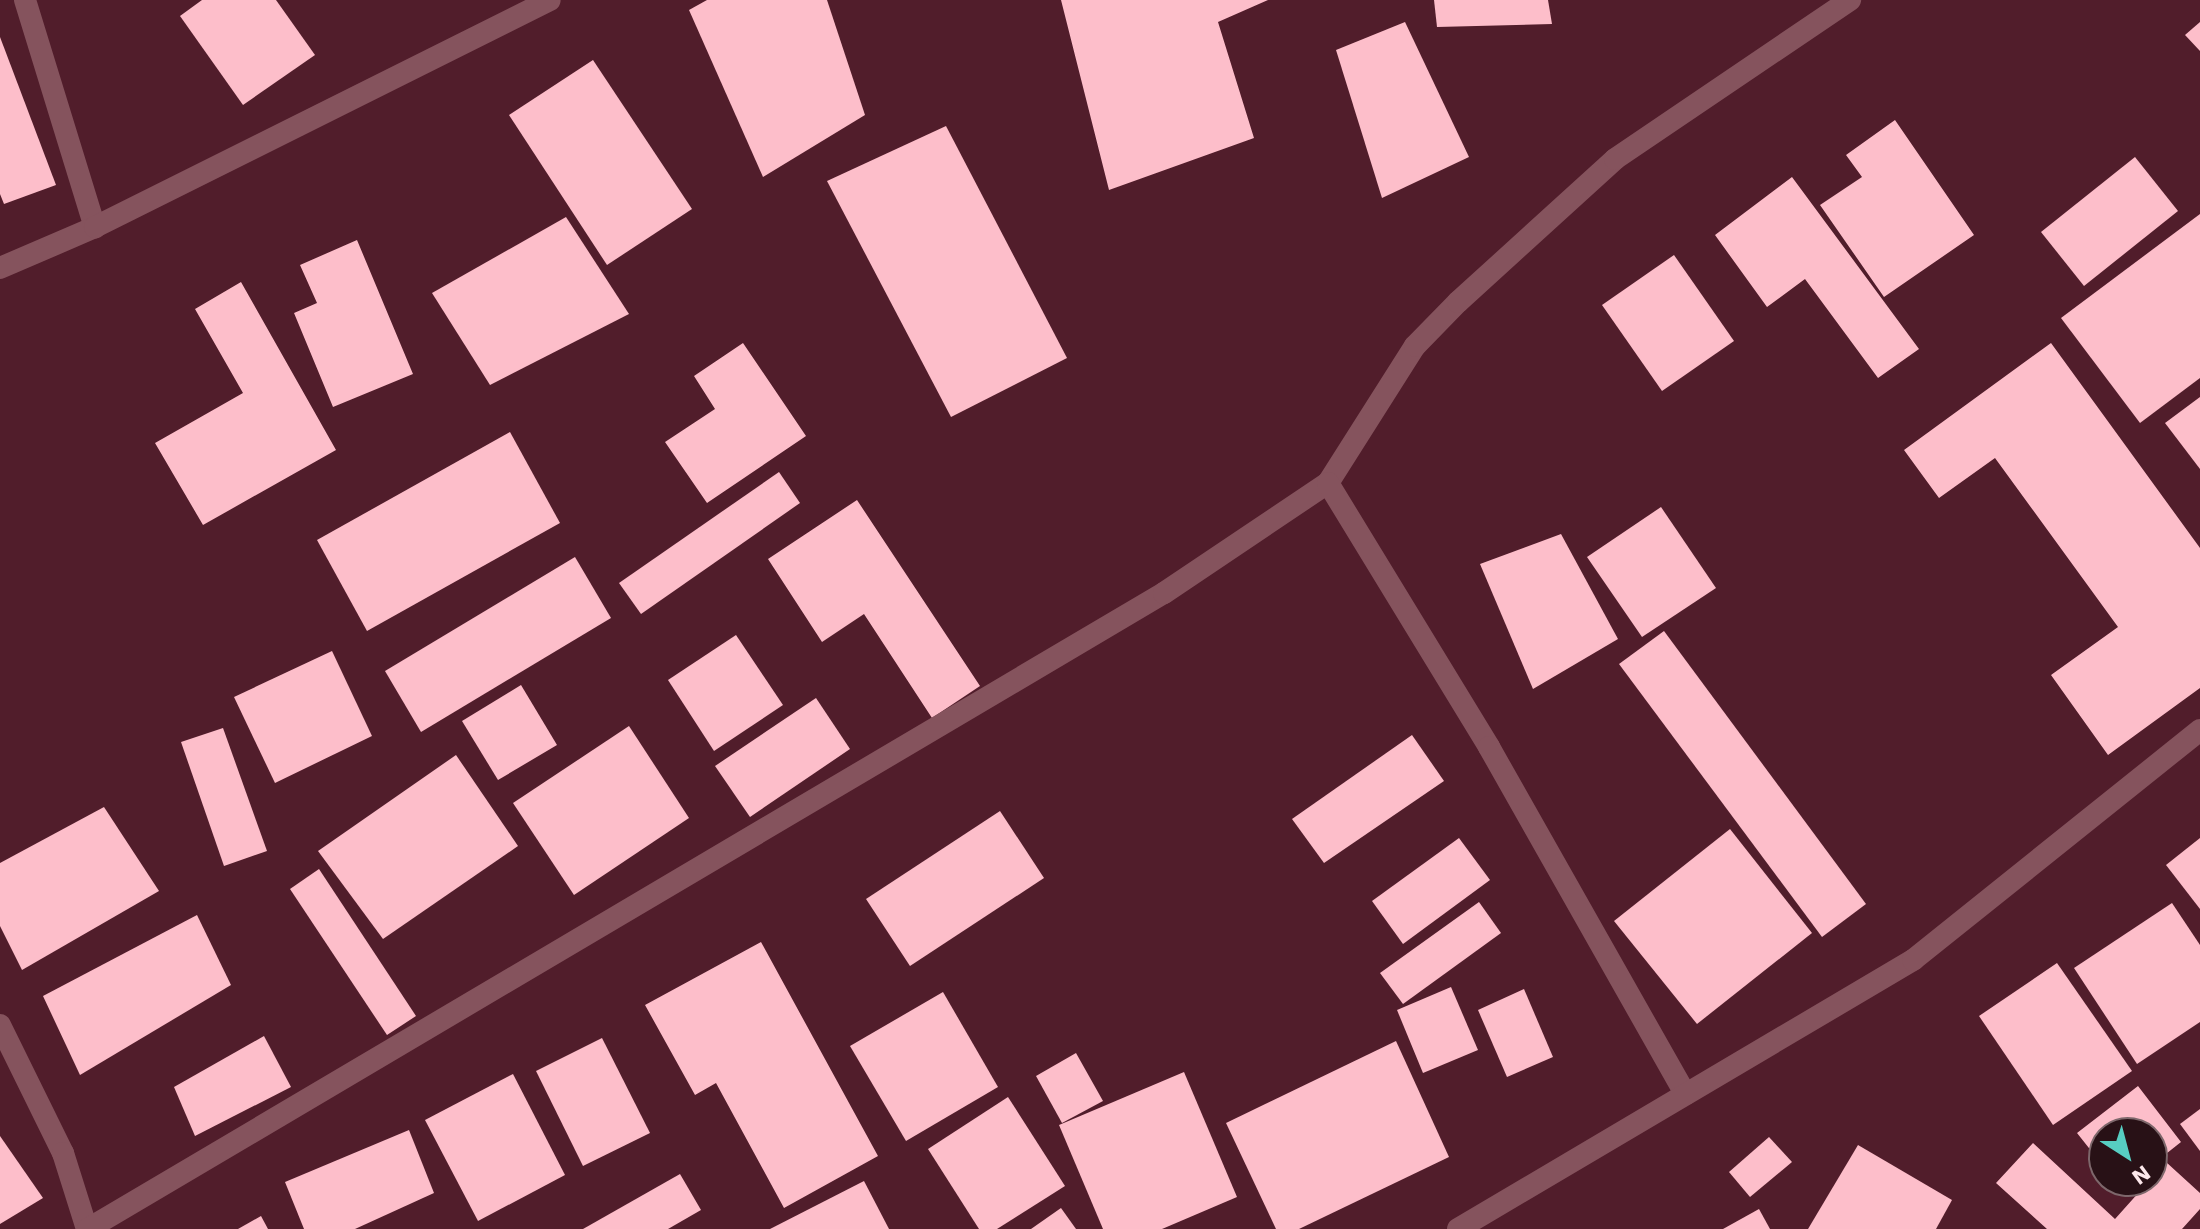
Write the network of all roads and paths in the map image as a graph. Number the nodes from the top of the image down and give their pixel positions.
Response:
1 (25, 0) edge
2 (550, 0) edge
3 (1850, 0) edge
4 (95, 227) junction
5 (0, 268) edge
6 (1328, 483) junction
7 (2200, 730) edge
8 (0, 1025) edge
9 (1685, 1094) junction
10 (88, 1229) edge
11 (1458, 1229) edge

1 - 4 street
2 - 4 street
3 - 6 street
4 - 5 street
6 - 9 street
6 - 10 street
7 - 9 street
8 - 10 street
9 - 11 street

